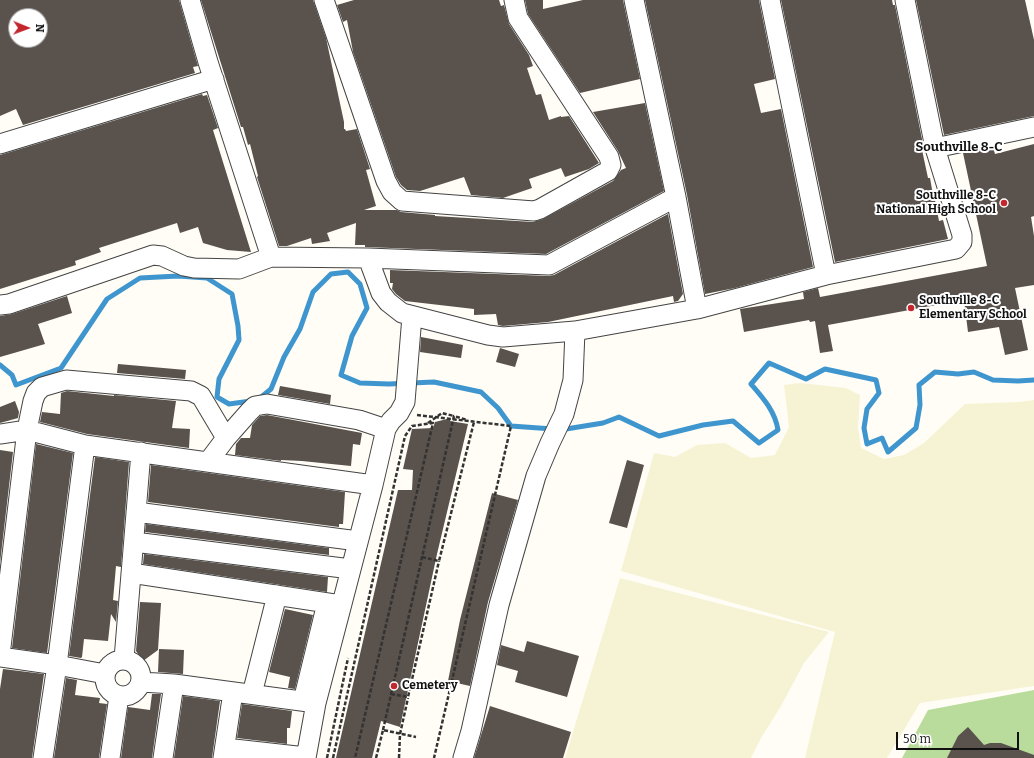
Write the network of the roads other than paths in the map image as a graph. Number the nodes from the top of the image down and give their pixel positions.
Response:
1 (190, 0) edge
2 (324, 0) edge
3 (514, 0) edge
4 (634, 0) edge
5 (770, 0) edge
6 (905, 0) edge
7 (214, 79) junction
8 (1034, 127) edge
9 (0, 144) edge
10 (935, 148) junction
11 (676, 197) junction
12 (272, 257) junction
13 (368, 258) junction
14 (826, 275) junction
15 (0, 305) edge
16 (697, 309) junction
17 (412, 316) junction
18 (575, 331) junction
19 (386, 429) junction
20 (27, 430) junction
21 (0, 434) edge
22 (226, 438) junction
23 (85, 445) junction
24 (141, 452) junction
25 (208, 462) junction
26 (373, 485) junction
27 (136, 512) junction
28 (358, 541) junction
29 (134, 542) junction
30 (351, 569) junction
31 (131, 573) junction
32 (277, 595) junction
33 (334, 604) junction
34 (0, 656) edge
35 (124, 660) junction
36 (58, 665) junction
37 (105, 674) junction
38 (141, 682) junction
39 (174, 684) junction
40 (243, 693) junction
41 (119, 696) junction
42 (310, 702) junction
43 (224, 753) edge
44 (43, 758) edge
45 (110, 758) edge
46 (163, 758) edge
47 (306, 758) edge
48 (463, 758) edge

1 - 7 street
2 - 3 street
4 - 11 street
5 - 14 street
6 - 10 street
7 - 9 street
7 - 12 street
8 - 10 street
10 - 14 street
11 - 13 street
11 - 16 street
12 - 13 street
12 - 15 street
13 - 17 street
14 - 16 street
16 - 18 street
17 - 18 street
17 - 19 street
18 - 48 street
19 - 22 street
19 - 26 street
20 - 21 street
20 - 22 street
20 - 23 street
20 - 34 street
22 - 25 street
23 - 24 street
23 - 36 street
24 - 25 street
24 - 27 street
25 - 26 street
26 - 28 street
27 - 28 street
27 - 29 street
28 - 30 street
29 - 30 street
29 - 31 street
30 - 33 street
31 - 32 street
31 - 35 street
32 - 33 street
32 - 40 street
33 - 42 street
34 - 36 street
35 - 37 street
35 - 38 street
36 - 37 street
36 - 44 street
37 - 41 street
38 - 39 street
38 - 41 street
39 - 40 street
39 - 46 street
40 - 42 street
40 - 43 street
41 - 45 street
42 - 47 street
43 - 47 street

